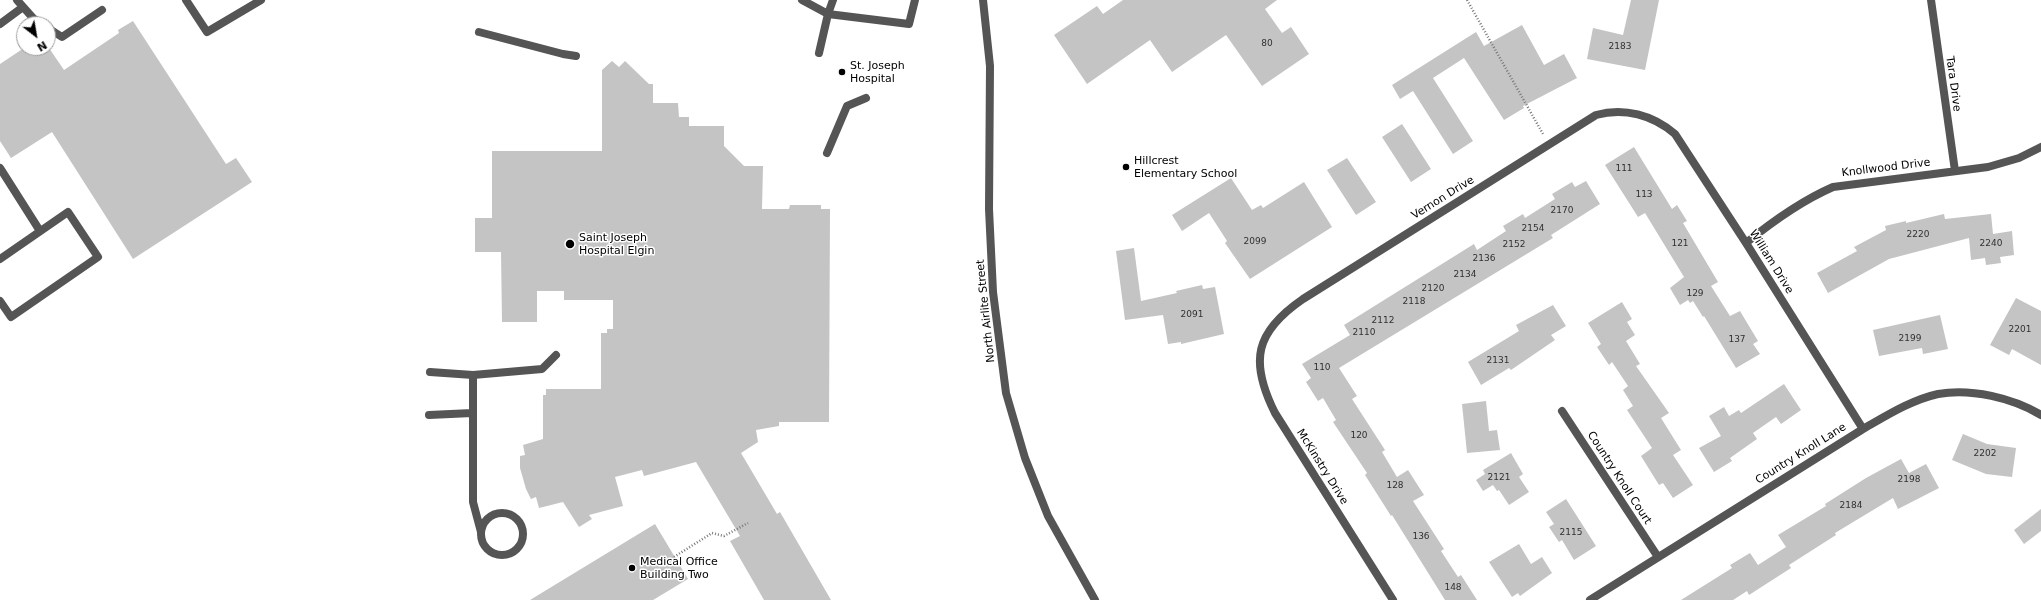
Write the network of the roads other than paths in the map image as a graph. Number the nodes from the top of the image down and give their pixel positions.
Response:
1 (17, 0) edge
2 (186, 0) edge
3 (261, 0) edge
4 (802, 0) edge
5 (833, 0) edge
6 (915, 0) edge
7 (983, 0) edge
8 (1931, 0) edge
9 (23, 7) junction
10 (102, 10) dead end
11 (828, 14) junction
12 (31, 16) edge
13 (0, 24) edge
14 (479, 32) dead end
15 (56, 33) edge
16 (819, 53) dead end
17 (576, 56) dead end
18 (866, 98) dead end
19 (1648, 118) joint
20 (2041, 147) edge
21 (827, 153) dead end
22 (0, 168) edge
23 (1954, 171) junction
24 (40, 231) junction
25 (1746, 243) junction
26 (0, 259) edge
27 (0, 301) edge
28 (1265, 337) joint
29 (556, 355) dead end
30 (430, 372) dead end
31 (473, 375) junction
32 (1562, 411) dead end
33 (472, 413) junction
34 (429, 415) dead end
35 (2041, 415) edge
36 (1863, 429) junction
37 (481, 532) junction
38 (1658, 557) junction
39 (1092, 599) edge
40 (1393, 600) edge
41 (1590, 600) edge

1 - 9 street
2 - 3 street
4 - 11 street
5 - 11 street
6 - 11 street
7 - 39 street, North Airlite Street
8 - 23 street, Tara Drive
9 - 12 street
9 - 13 street
10 - 15 street
11 - 16 street
14 - 17 street
18 - 21 street
19 - 25 street, William Drive
19 - 28 street, Vernon Drive
20 - 23 street, Knollwood Drive
22 - 24 street
23 - 25 street, Knollwood Drive
24 - 26 street
24 - 27 street
25 - 36 street, William Drive
28 - 40 street, McKinstry Drive
29 - 31 street
30 - 31 street
31 - 33 street
32 - 38 street, Country Knoll Court
33 - 34 street
33 - 37 street
35 - 36 street, Country Knoll Lane
36 - 38 street, Country Knoll Lane
37 - 37 street
38 - 41 street, Country Knoll Lane

